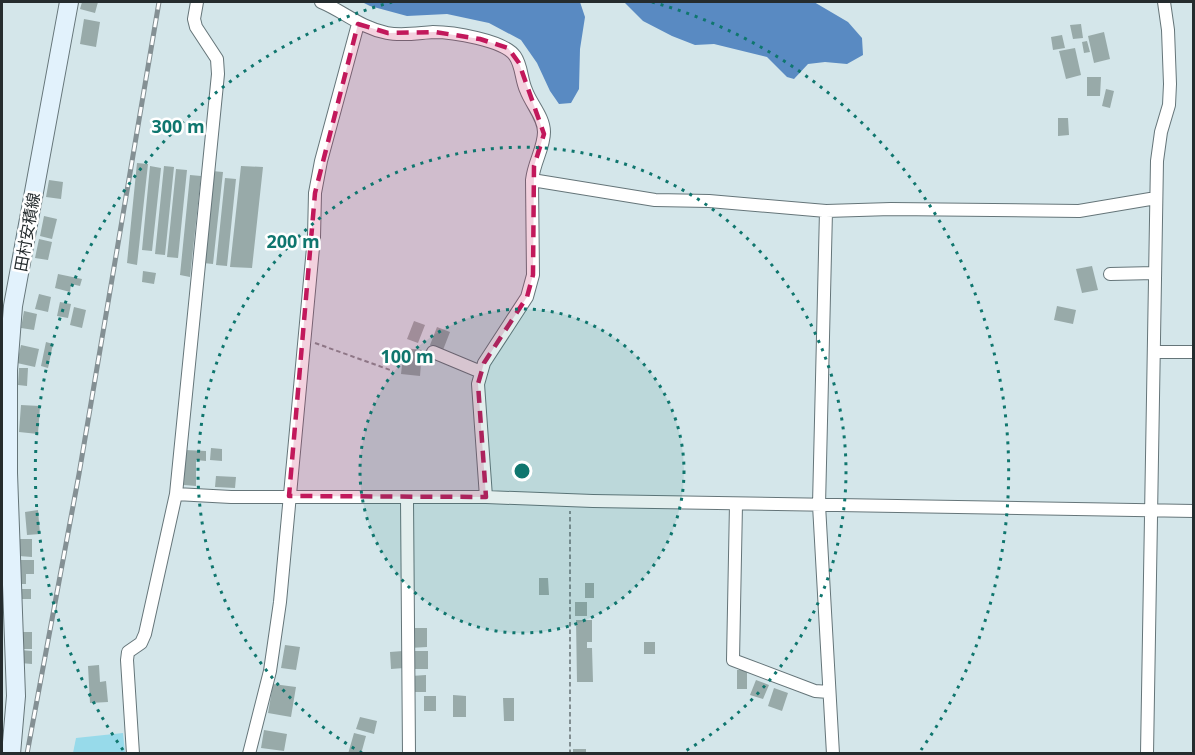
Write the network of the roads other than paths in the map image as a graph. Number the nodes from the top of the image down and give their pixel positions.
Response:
1 (69, 2) edge
2 (196, 2) edge
3 (321, 2) edge
4 (1164, 2) edge
5 (358, 24) junction
6 (532, 180) junction
7 (1156, 198) junction
8 (826, 212) junction
9 (1155, 273) junction
10 (1110, 274) dead end
11 (433, 352) dead end
12 (1154, 352) junction
13 (1194, 352) edge
14 (481, 372) junction
15 (176, 494) junction
16 (289, 496) junction
17 (486, 497) junction
18 (407, 499) junction
19 (736, 504) junction
20 (819, 506) junction
21 (1152, 510) junction
22 (1194, 511) edge
23 (8, 657) edge
24 (830, 692) junction
25 (11, 753) edge
26 (133, 753) edge
27 (249, 753) edge
28 (409, 753) edge
29 (833, 753) edge
30 (1147, 753) edge

1 - 23 main road, 田村安積線
2 - 15 street
3 - 5 street
4 - 7 street
5 - 6 street
5 - 16 street
6 - 8 street
6 - 14 street
7 - 8 street
7 - 9 street
8 - 20 street
9 - 10 street
9 - 12 street
11 - 14 street
12 - 13 street
12 - 21 street
14 - 17 street
15 - 16 street
15 - 26 street
16 - 18 street
16 - 27 street
17 - 18 street
17 - 19 street
18 - 28 street
19 - 20 street
19 - 24 street
20 - 21 street
20 - 24 street
21 - 22 street
21 - 30 street
23 - 25 main road, 田村安積線
24 - 29 street

